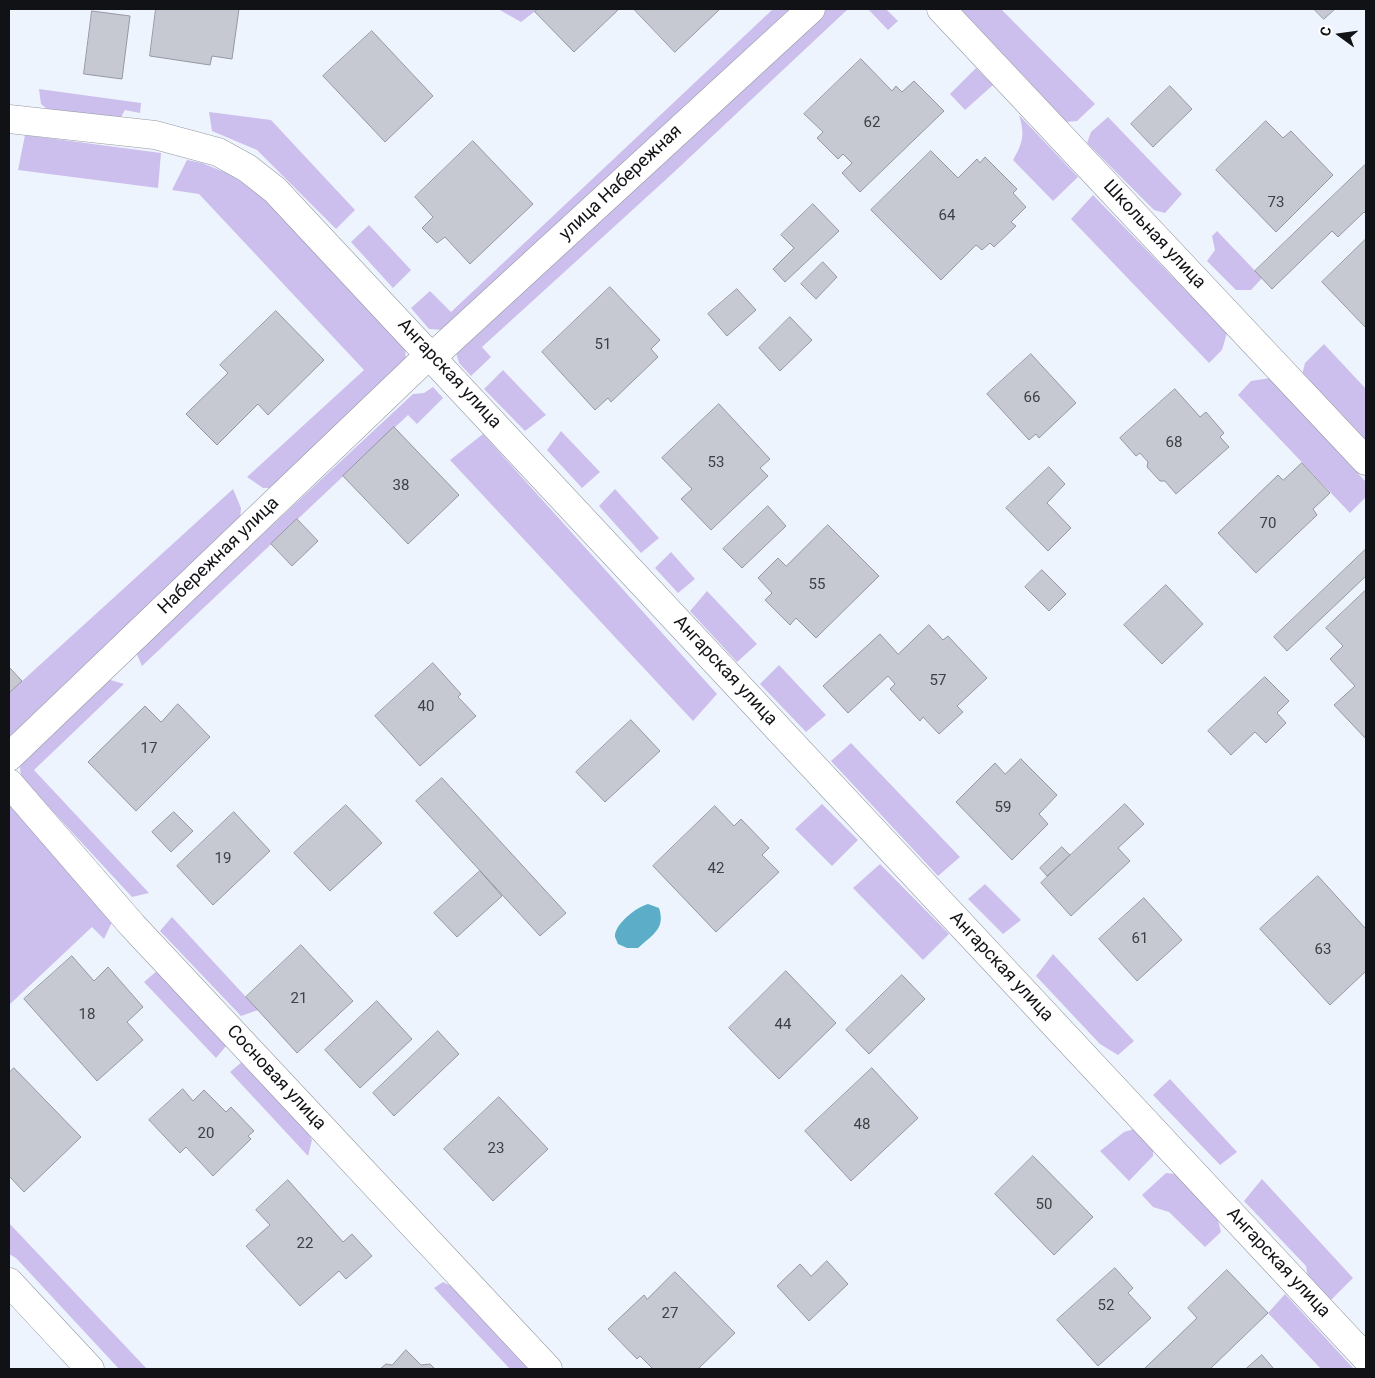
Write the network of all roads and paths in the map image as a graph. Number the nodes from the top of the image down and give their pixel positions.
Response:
1 (811, 9) edge
2 (942, 9) edge
3 (9, 119) edge
4 (431, 355) junction
5 (1366, 461) edge
6 (9, 757) edge
7 (9, 783) edge
8 (9, 1282) edge
9 (1366, 1358) edge
10 (90, 1369) edge
11 (548, 1369) edge

1 - 4 street, улица Набережная
2 - 5 street, Школьная улица
3 - 4 street, Ангарская улица
4 - 6 street, Набережная улица
4 - 9 street, Ангарская улица
7 - 11 street, Сосновая улица
8 - 10 street

